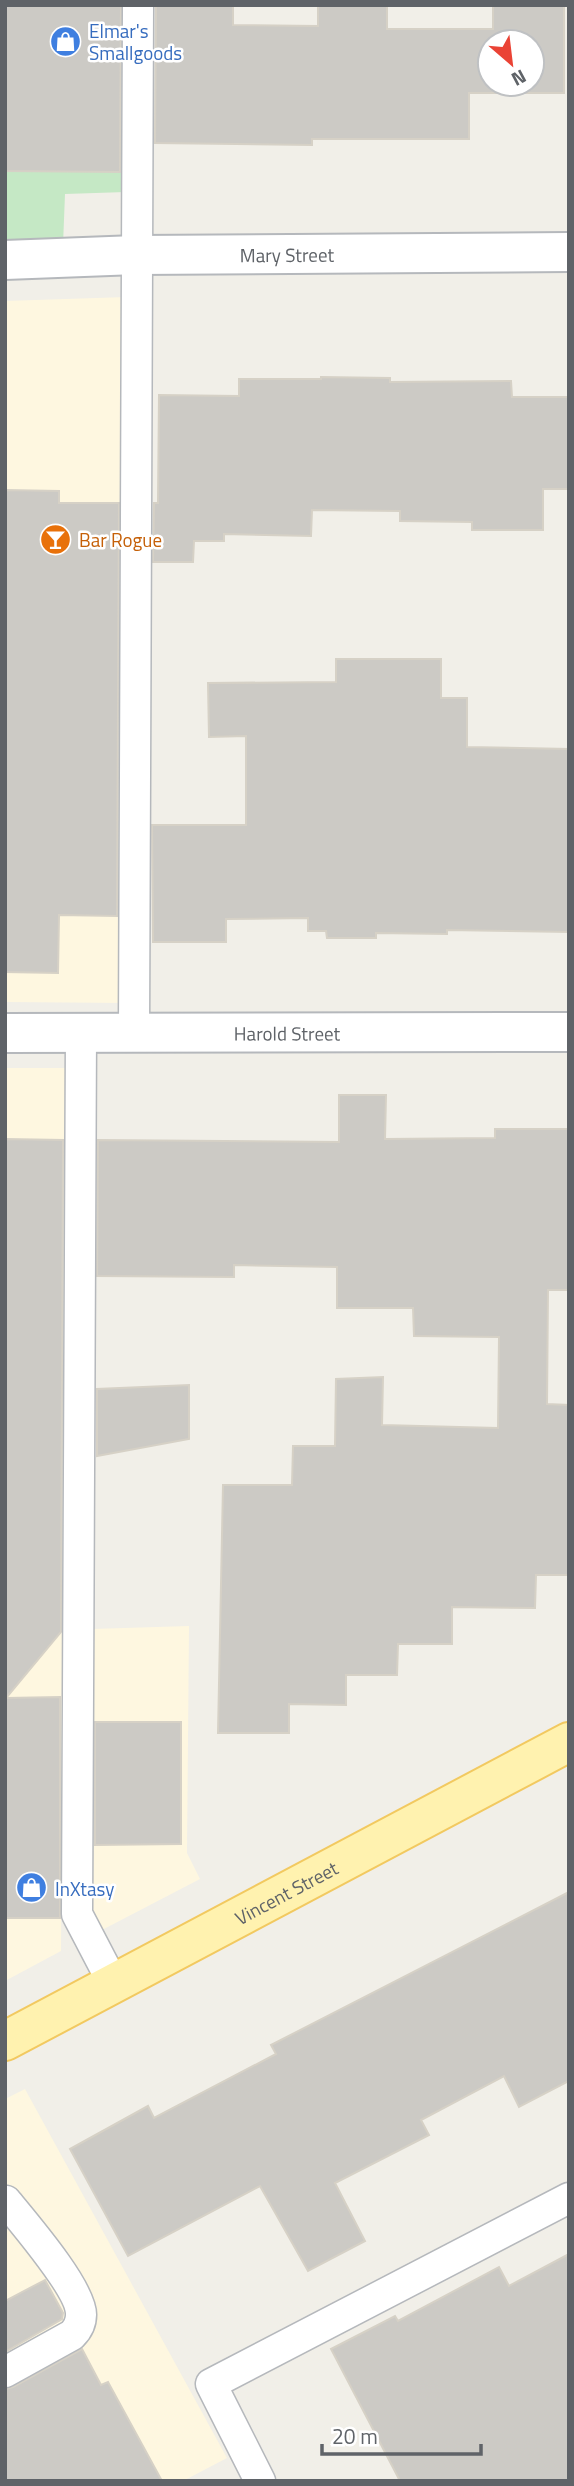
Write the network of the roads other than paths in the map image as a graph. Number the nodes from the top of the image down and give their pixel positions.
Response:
1 (138, 5) edge
2 (569, 252) edge
3 (136, 255) junction
4 (5, 260) edge
5 (569, 1032) edge
6 (5, 1033) edge
7 (81, 1033) junction
8 (134, 1033) junction
9 (569, 1742) edge
10 (113, 1983) junction
11 (5, 2041) edge
12 (569, 2198) edge
13 (6, 2201) edge
14 (5, 2372) edge
15 (260, 2481) edge

1 - 3 lane
2 - 3 street, Mary Street
3 - 4 street, Mary Street
3 - 8 lane
5 - 8 street, Harold Street
6 - 7 street, Harold Street
7 - 8 street, Harold Street
7 - 10 lane
9 - 10 main road, Vincent Street
10 - 11 main road, Vincent Street
12 - 15 lane
13 - 14 lane

